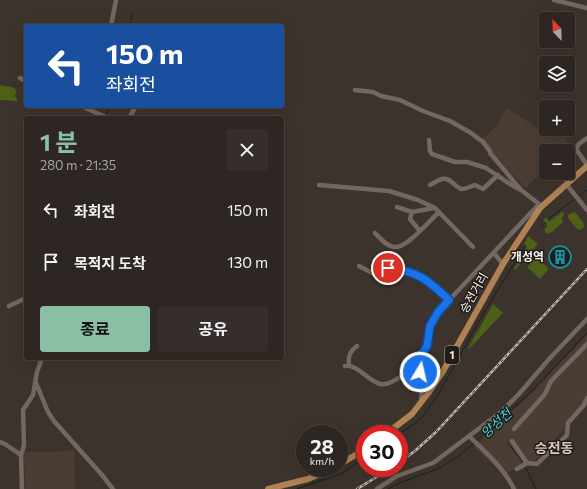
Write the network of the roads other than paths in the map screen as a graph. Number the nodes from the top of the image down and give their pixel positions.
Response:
1 (116, 0) edge
2 (554, 0) edge
3 (587, 8) edge
4 (111, 24) edge
5 (20, 78) dead end
6 (24, 80) edge
7 (356, 90) dead end
8 (86, 108) edge
9 (104, 116) edge
10 (587, 138) edge
11 (429, 140) dead end
12 (587, 165) edge
13 (498, 175) junction
14 (566, 184) junction
15 (319, 185) dead end
16 (430, 185) dead end
17 (521, 190) junction
18 (539, 206) junction
19 (397, 207) dead end
20 (435, 208) junction
21 (587, 210) edge
22 (412, 212) junction
23 (439, 212) junction
24 (420, 231) junction
25 (375, 233) dead end
26 (473, 247) dead end
27 (494, 253) junction
28 (503, 264) junction
29 (359, 266) dead end
30 (24, 299) edge
31 (449, 300) junction
32 (9, 306) dead end
33 (587, 319) edge
34 (587, 344) edge
35 (357, 346) dead end
36 (41, 360) edge
37 (422, 380) junction
38 (36, 382) junction
39 (587, 398) edge
40 (421, 403) junction
41 (398, 425) edge
42 (514, 429) dead end
43 (469, 436) junction
44 (512, 441) dead end
45 (0, 442) edge
46 (21, 455) junction
47 (525, 464) junction
48 (517, 470) dead end
49 (313, 477) edge
50 (22, 489) edge
51 (113, 489) edge
52 (268, 489) edge
53 (377, 489) edge
54 (514, 489) edge

1 - 4 street
2 - 3 street
5 - 6 street
7 - 17 street
8 - 9 street
10 - 12 street
11 - 13 street
12 - 14 main road, 승전거리 / 1
13 - 16 street
13 - 17 street
14 - 18 main road, 승전거리 / 1
14 - 21 street
15 - 20 street
17 - 18 street
18 - 27 street
18 - 28 main road, 승전거리 / 1
19 - 22 street
20 - 22 street
20 - 23 street
22 - 24 street
23 - 24 street
23 - 26 street
24 - 25 street
27 - 28 street
27 - 31 street
28 - 40 main road, 승전거리 / 1
29 - 31 street
30 - 32 street
31 - 37 street
33 - 43 street
34 - 42 street
35 - 37 street
36 - 38 street
37 - 40 street
38 - 46 street
38 - 51 street
39 - 47 street
40 - 41 main road, 승전거리 / 1
43 - 53 street
43 - 54 street
44 - 47 street
45 - 46 street
46 - 50 street
47 - 48 street
49 - 52 main road

